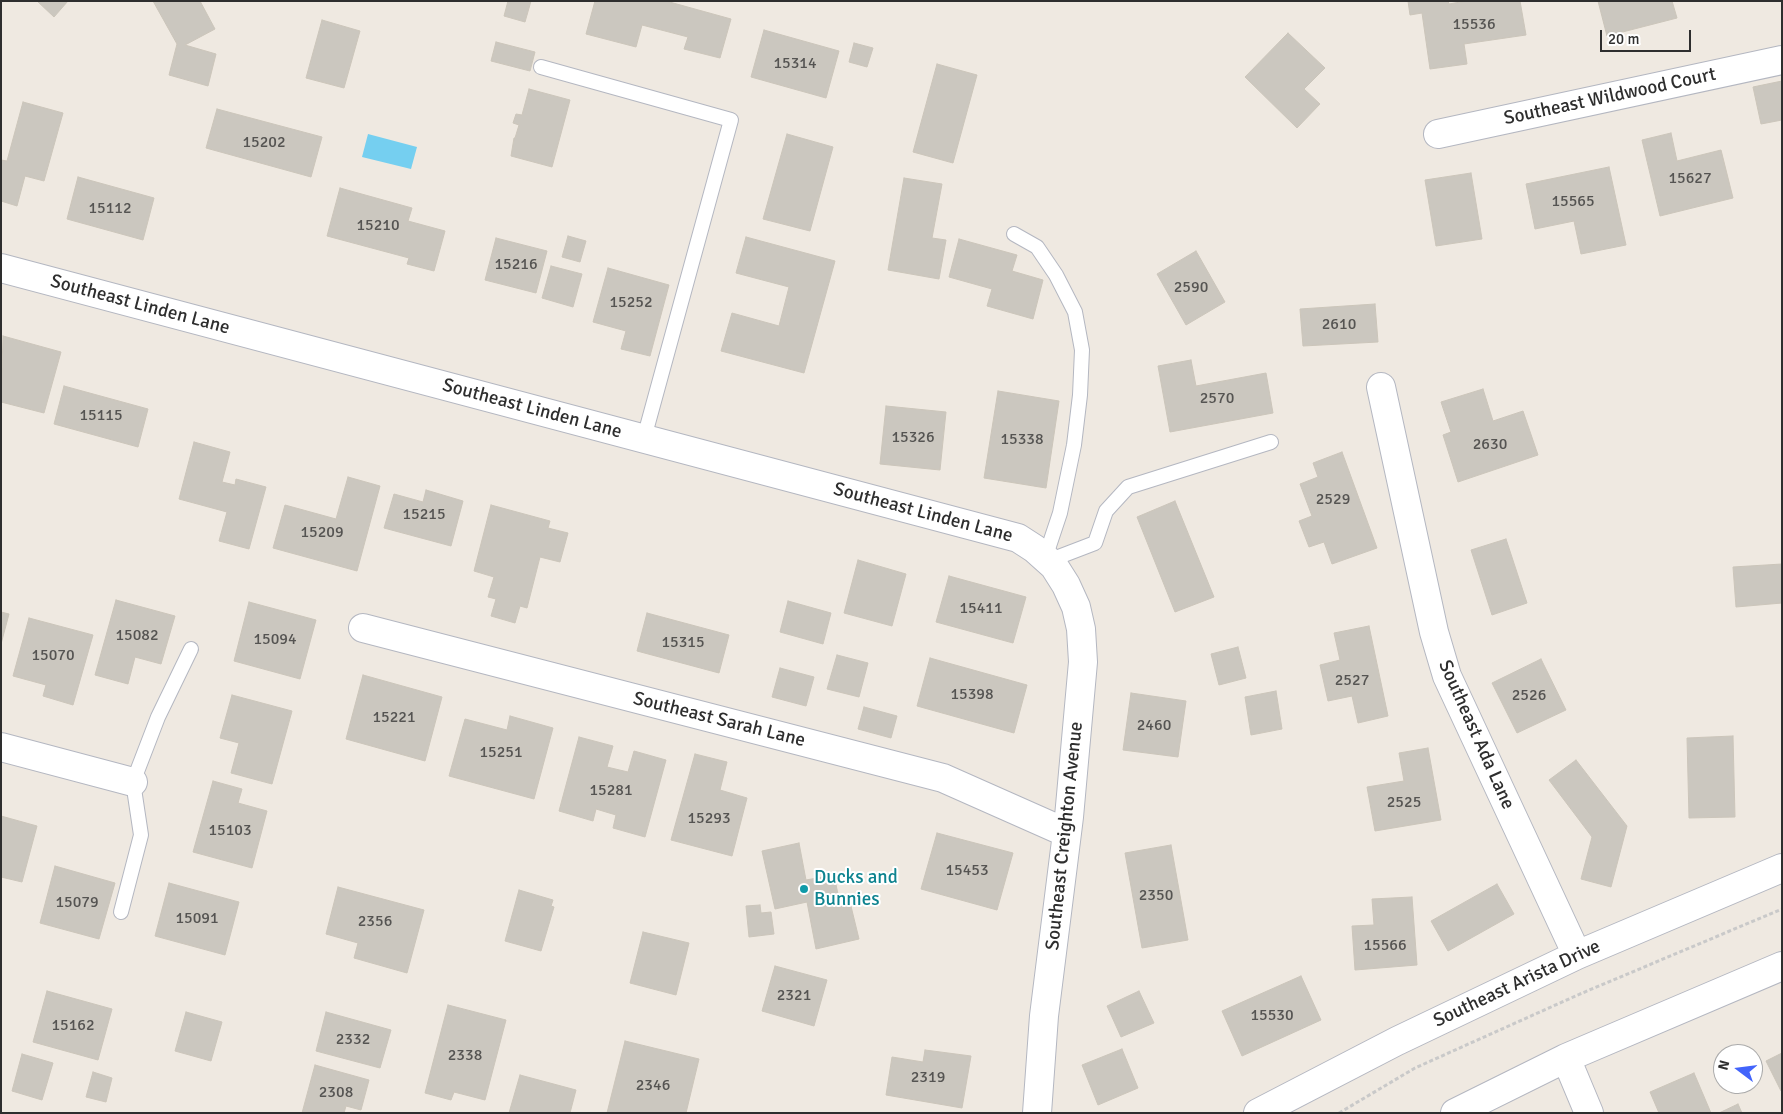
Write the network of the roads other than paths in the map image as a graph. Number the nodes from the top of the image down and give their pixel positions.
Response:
1 (1782, 60) edge
2 (541, 67) dead end
3 (1438, 134) dead end
4 (1014, 234) dead end
5 (1, 268) edge
6 (1381, 387) dead end
7 (644, 438) junction
8 (1271, 442) dead end
9 (1049, 562) junction
10 (363, 628) dead end
11 (191, 649) dead end
12 (1, 747) edge
13 (133, 782) junction
14 (1067, 833) junction
15 (1782, 868) edge
16 (121, 912) dead end
17 (1577, 955) junction
18 (1782, 966) edge
19 (1566, 1058) junction
20 (1037, 1113) edge
21 (1258, 1113) edge
22 (1455, 1113) edge
23 (1589, 1113) edge

1 - 3 street, Southeast Wildwood Court
2 - 7 lane
4 - 9 lane
5 - 7 street, Southeast Linden Lane
6 - 17 street, Southeast Ada Lane
7 - 9 street, Southeast Linden Lane
8 - 9 lane
9 - 14 street, Southeast Creighton Avenue
10 - 14 street, Southeast Sarah Lane
11 - 13 lane
12 - 13 street
13 - 16 lane
14 - 20 street, Southeast Creighton Avenue
15 - 17 street, Southeast Arista Drive
17 - 21 street, Southeast Arista Drive
18 - 19 street
19 - 22 street
19 - 23 street

